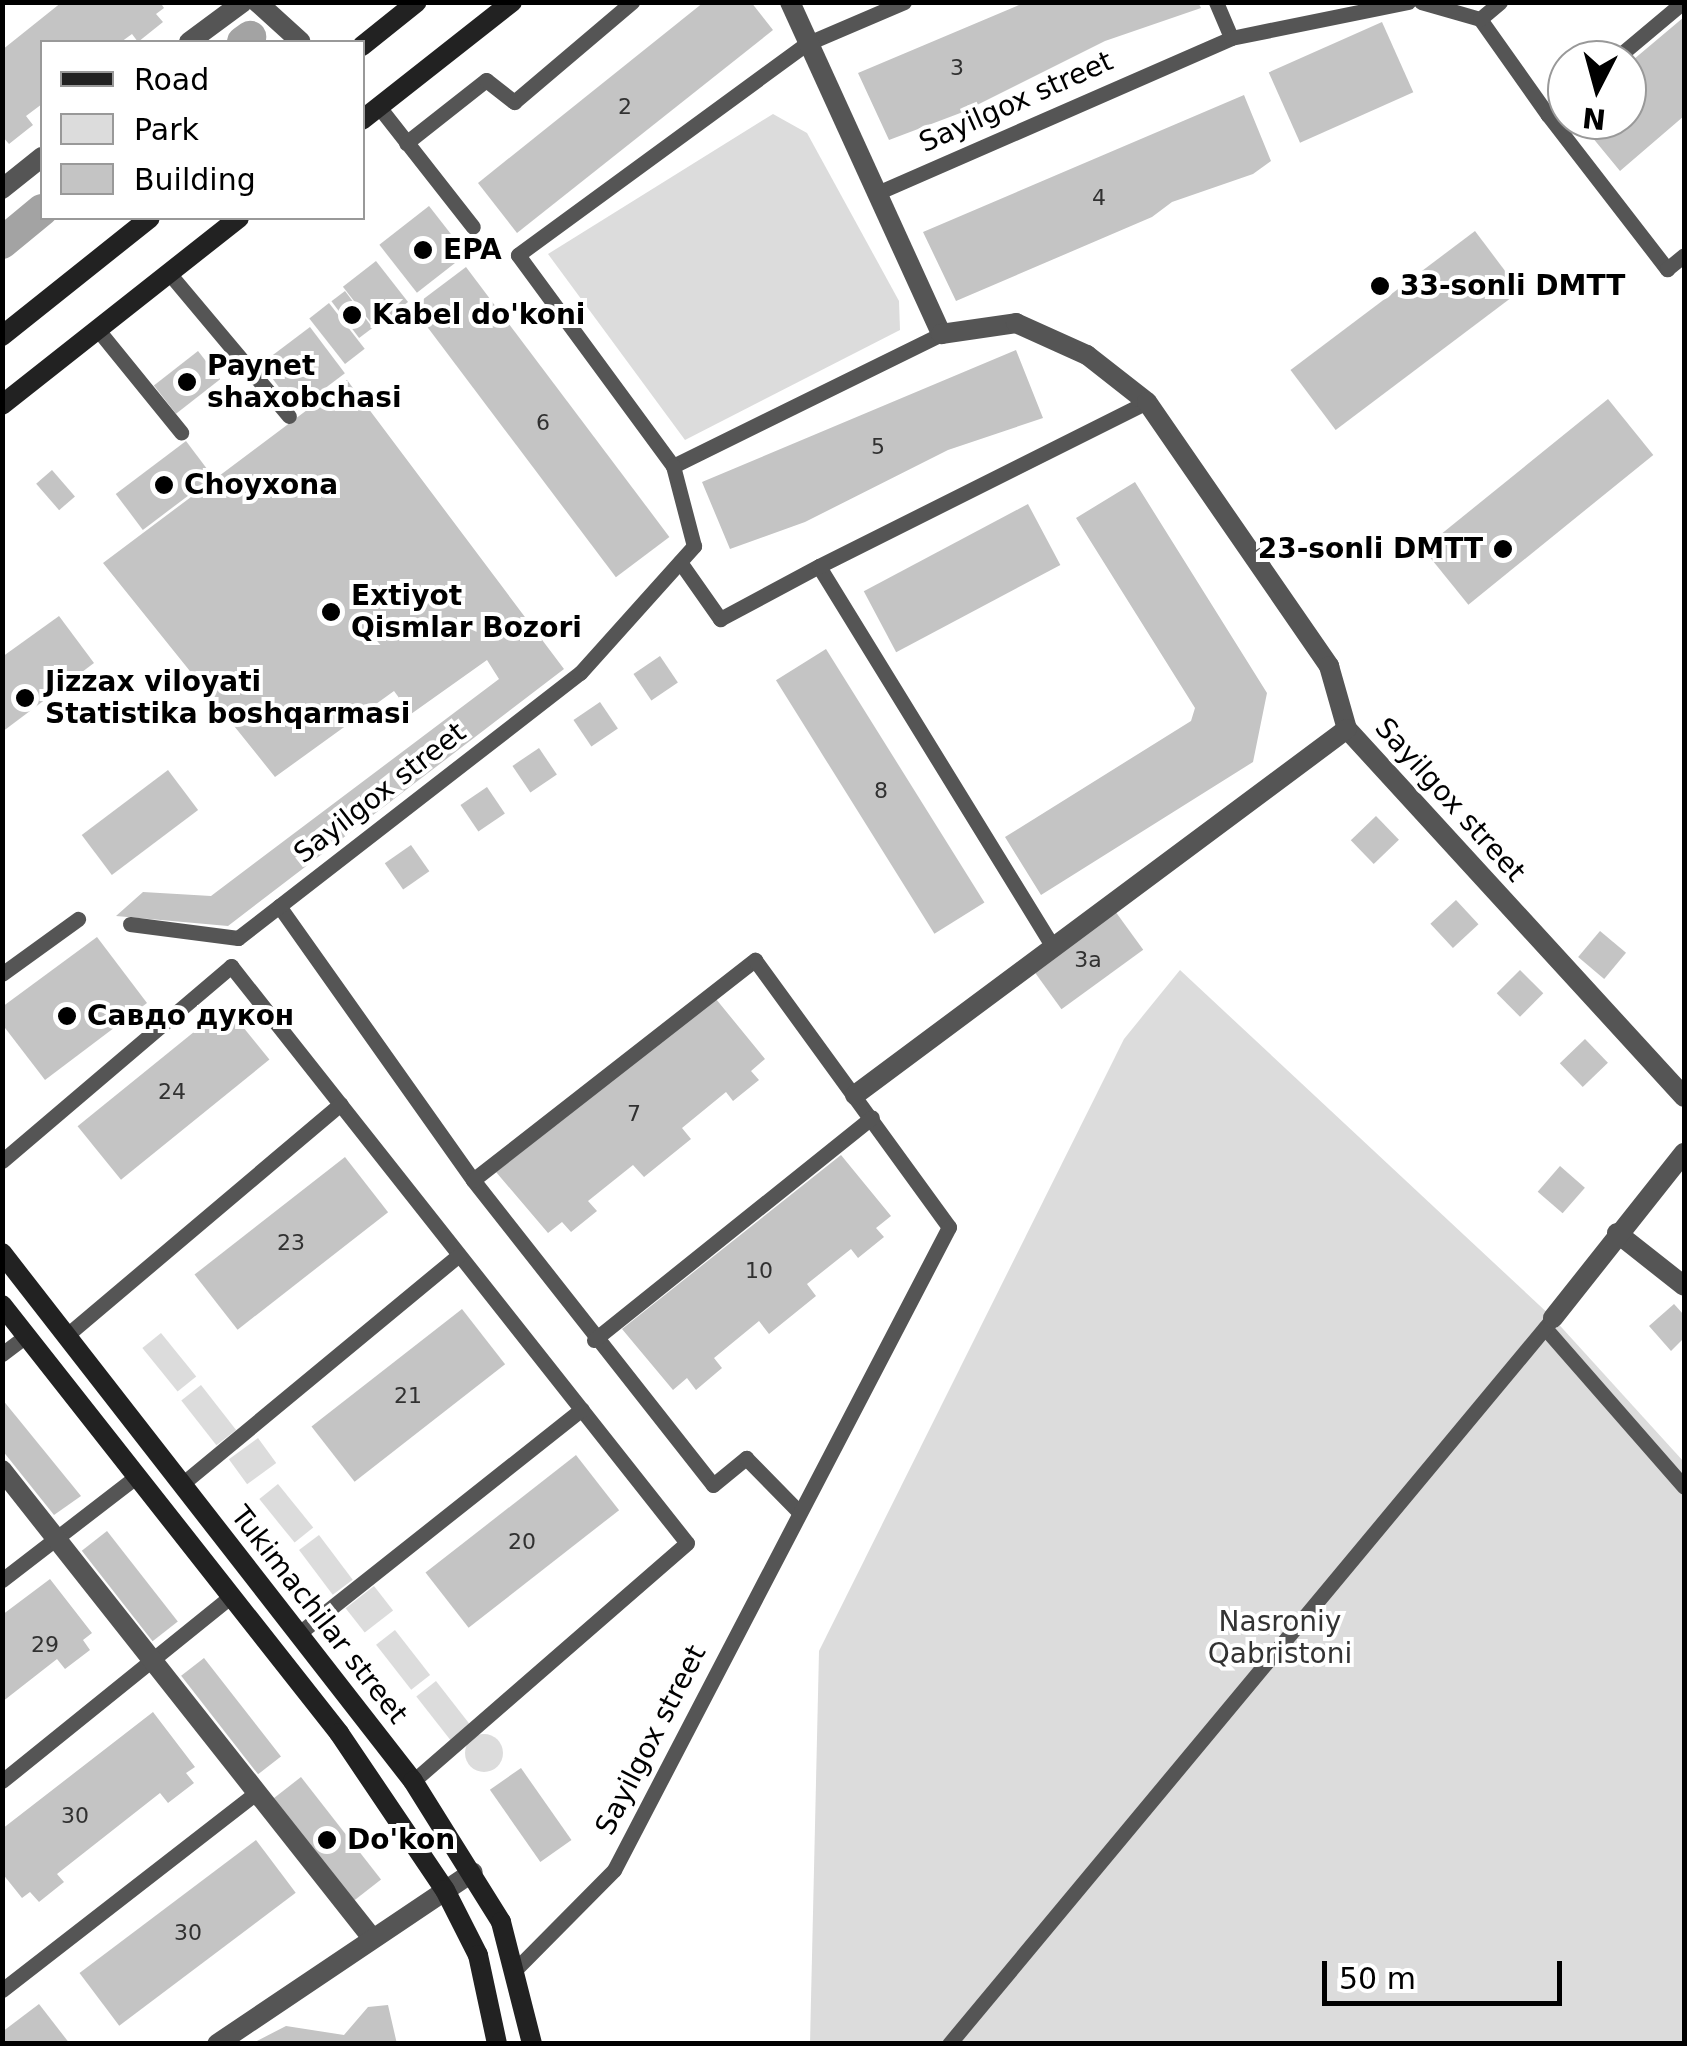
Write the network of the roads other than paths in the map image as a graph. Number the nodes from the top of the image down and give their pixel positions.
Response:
1 (243, 2) edge
2 (256, 2) edge
3 (418, 2) edge
4 (512, 2) edge
5 (632, 2) edge
6 (790, 2) edge
7 (904, 2) edge
8 (1216, 2) edge
9 (1408, 2) edge
10 (1421, 2) edge
11 (1500, 2) edge
12 (1683, 2) edge
13 (1480, 19) junction
14 (1232, 38) junction
15 (192, 40) edge
16 (297, 40) edge
17 (1638, 40) edge
18 (365, 44) edge
19 (806, 44) junction
20 (371, 114) edge
21 (1547, 114) edge
22 (1567, 140) edge
23 (406, 143) junction
24 (40, 159) edge
25 (2, 188) edge
26 (877, 193) junction
27 (147, 220) edge
28 (235, 220) edge
29 (473, 226) dead end
30 (1684, 255) edge
31 (168, 272) junction
32 (98, 330) junction
33 (941, 334) junction
34 (2, 336) edge
35 (1147, 402) junction
36 (2, 405) edge
37 (289, 416) dead end
38 (181, 432) dead end
39 (672, 466) junction
40 (680, 562) junction
41 (819, 566) junction
42 (1347, 728) junction
43 (279, 906) junction
44 (78, 919) dead end
45 (130, 924) dead end
46 (1054, 947) junction
47 (2, 974) edge
48 (855, 1095) junction
49 (1684, 1097) edge
50 (340, 1104) junction
51 (872, 1118) junction
52 (1684, 1153) edge
53 (2, 1161) edge
54 (473, 1180) junction
55 (1618, 1233) junction
56 (2, 1253) edge
57 (460, 1255) junction
58 (1684, 1286) edge
59 (2, 1305) edge
60 (1549, 1323) junction
61 (67, 1334) junction
62 (26, 1335) junction
63 (594, 1340) junction
64 (2, 1354) edge
65 (582, 1409) junction
66 (2, 1470) edge
67 (137, 1476) junction
68 (182, 1484) junction
69 (1684, 1487) edge
70 (799, 1512) junction
71 (56, 1538) junction
72 (2, 1580) edge
73 (231, 1596) junction
74 (298, 1634) junction
75 (152, 1660) junction
76 (413, 1780) junction
77 (2, 1781) edge
78 (257, 1792) junction
79 (473, 1872) junction
80 (445, 1890) junction
81 (372, 1938) junction
82 (517, 1968) junction
83 (2, 1990) edge
84 (217, 2044) edge
85 (497, 2044) edge
86 (532, 2044) edge
87 (949, 2044) edge

1 - 15 street
2 - 16 street
3 - 18 main road
4 - 20 main road
5 - 23 lane
6 - 19 street
7 - 19 lane
8 - 14 lane
9 - 14 lane, Sayilgox street
10 - 13 lane
11 - 13 lane
12 - 17 lane
13 - 21 lane
14 - 26 lane, Sayilgox street
19 - 26 street
19 - 39 lane
20 - 23 lane
22 - 30 lane
23 - 29 lane
24 - 25 street
26 - 33 street
27 - 34 main road
28 - 31 main road
31 - 32 main road
31 - 37 lane
32 - 36 main road
32 - 38 lane
33 - 35 street, Sayilgox street
33 - 39 lane, Sayilgox street
35 - 41 lane
35 - 42 street, Sayilgox street
39 - 40 lane
40 - 41 lane
40 - 43 lane, Sayilgox street
41 - 46 lane
42 - 46 street
42 - 49 street, Sayilgox street
43 - 45 lane, Sayilgox street
43 - 54 lane
44 - 47 lane
46 - 48 street
48 - 51 lane, Sayilgox street
48 - 54 lane, Sayilgox street
50 - 53 lane
50 - 57 lane
50 - 61 lane
51 - 63 lane
51 - 70 lane, Sayilgox street
52 - 55 street
54 - 63 lane
55 - 58 street
55 - 60 street
56 - 61 main road, Tukimachilar street
57 - 65 lane
57 - 68 lane
59 - 62 main road, Tukimachilar street
60 - 69 lane
60 - 87 lane
61 - 68 main road, Tukimachilar street
62 - 64 lane
62 - 67 main road, Tukimachilar street
63 - 70 lane
65 - 74 lane
65 - 76 lane
66 - 71 street
67 - 71 lane
67 - 73 main road, Tukimachilar street
68 - 74 main road, Tukimachilar street
70 - 82 lane, Sayilgox street
71 - 72 lane
71 - 75 street
73 - 75 lane
73 - 80 main road, Tukimachilar street
74 - 76 main road, Tukimachilar street
75 - 77 lane
75 - 78 street
76 - 79 main road, Tukimachilar street
78 - 81 street
78 - 83 lane
79 - 80 street
79 - 82 main road, Tukimachilar street
80 - 81 street
80 - 85 main road, Tukimachilar street
81 - 84 street
82 - 86 main road, Tukimachilar street

